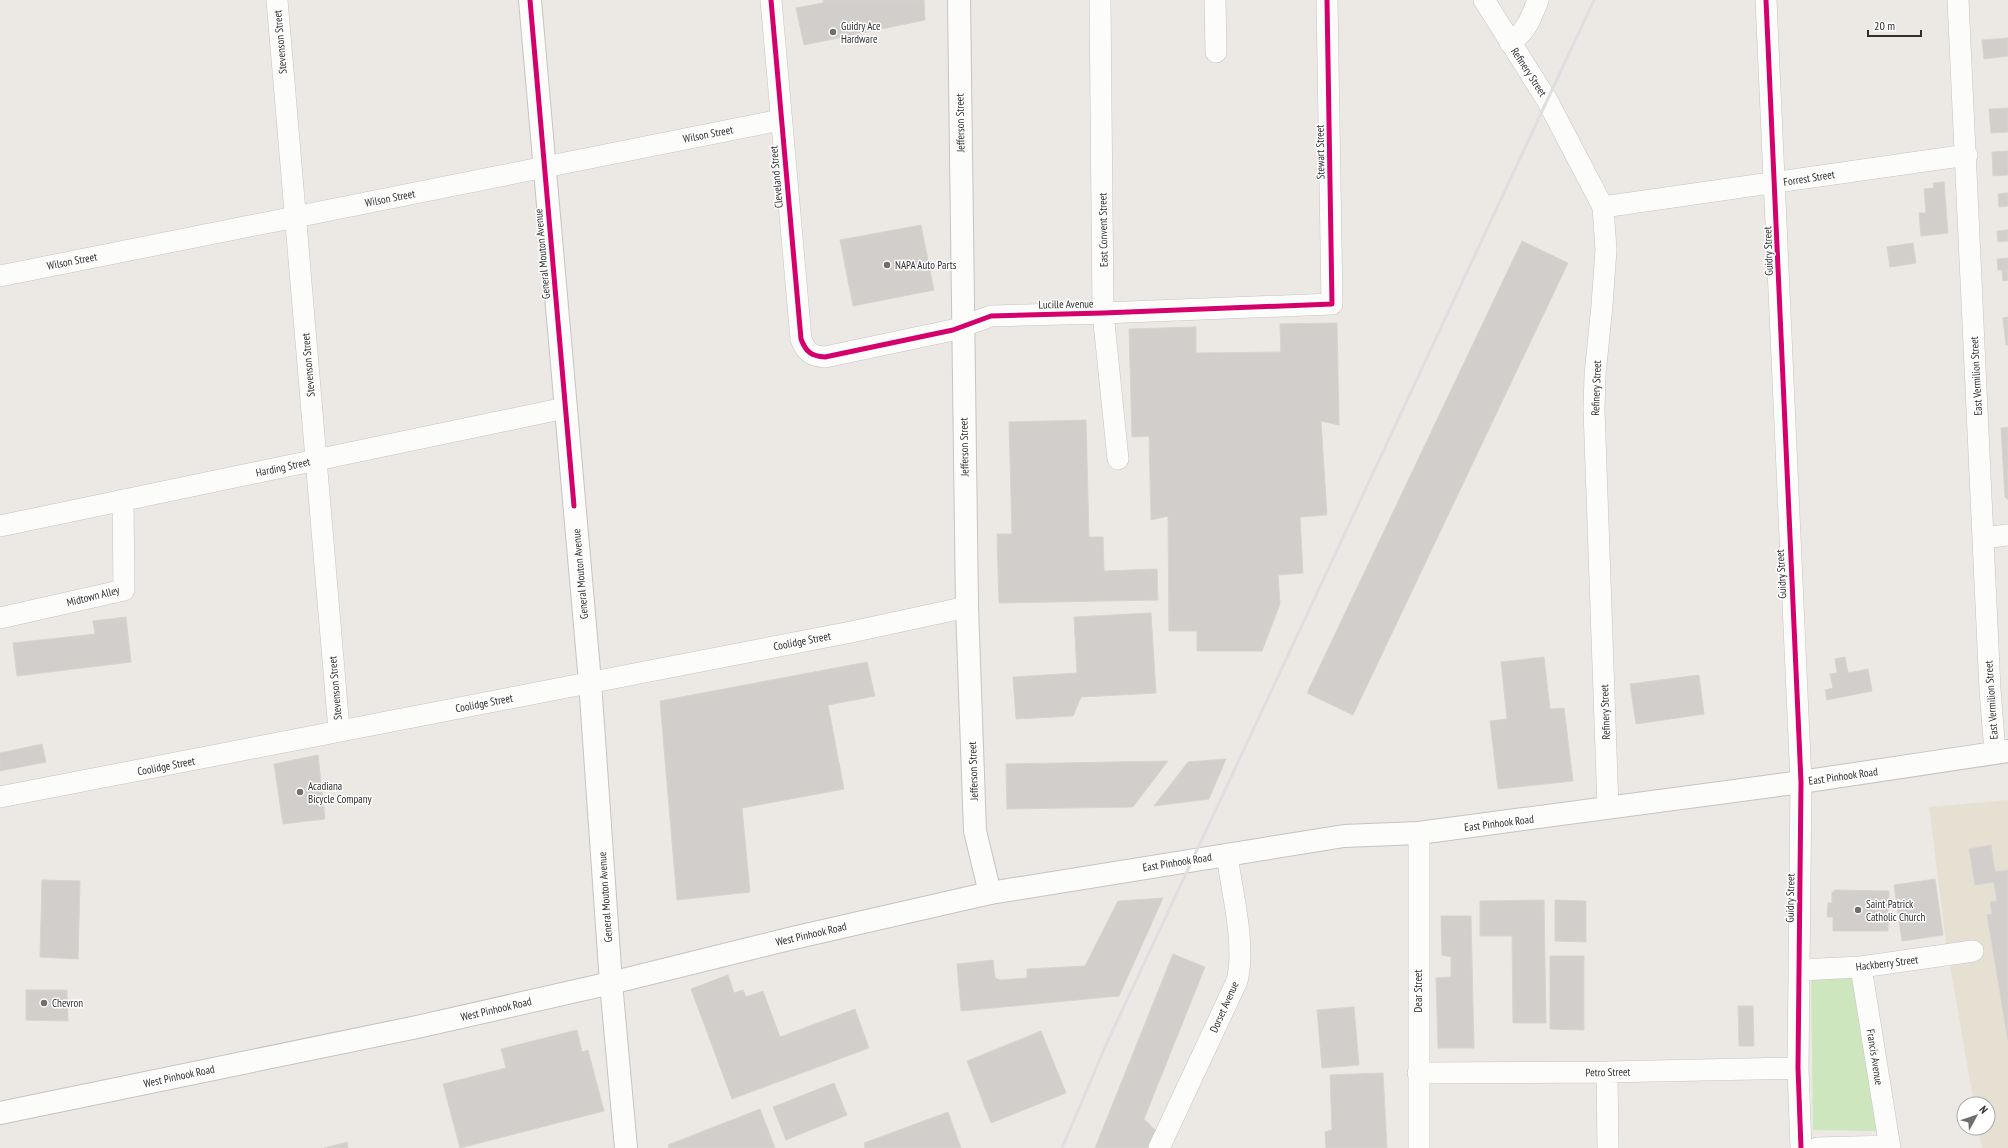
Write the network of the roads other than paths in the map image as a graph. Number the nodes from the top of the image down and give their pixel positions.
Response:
1 (276, 0) edge
2 (530, 0) edge
3 (771, 0) edge
4 (959, 0) edge
5 (1100, 0) edge
6 (1215, 0) edge
7 (1328, 0) edge
8 (1484, 0) edge
9 (1538, 0) edge
10 (1766, 0) edge
11 (1958, 0) edge
12 (1510, 43) junction
13 (1216, 52) dead end
14 (780, 120) junction
15 (1966, 155) junction
16 (545, 167) junction
17 (1775, 183) junction
18 (1603, 207) junction
19 (295, 217) junction
20 (0, 276) edge
21 (1332, 304) joint
22 (1104, 313) junction
23 (962, 327) junction
24 (806, 352) joint
25 (565, 408) junction
26 (1118, 459) dead end
27 (316, 460) junction
28 (123, 500) junction
29 (0, 526) edge
30 (2008, 535) edge
31 (1984, 538) junction
32 (967, 608) junction
33 (0, 618) edge
34 (590, 682) junction
35 (339, 730) junction
36 (2002, 751) edge
37 (1801, 782) junction
38 (0, 797) edge
39 (1608, 808) junction
40 (1419, 833) junction
41 (1227, 855) junction
42 (990, 893) junction
43 (1974, 951) dead end
44 (1861, 967) junction
45 (1799, 970) junction
46 (611, 983) junction
47 (1798, 1068) junction
48 (1607, 1072) junction
49 (1418, 1073) junction
50 (0, 1113) edge
51 (1890, 1147) edge
52 (626, 1148) edge
53 (1159, 1148) edge
54 (1419, 1148) edge
55 (1608, 1148) edge
56 (1801, 1148) edge
57 (1817, 1148) edge

1 - 19 street, Stevenson Street
2 - 16 street, General Mouton Avenue
3 - 14 street, Cleveland Street
4 - 23 street, Jefferson Street
5 - 22 street, East Convent Street
6 - 13 street
7 - 21 street, Stewart Street
8 - 12 street, Refinery Street
9 - 12 street
10 - 17 street, Guidry Street
11 - 15 street, East Vermilion Street
12 - 18 street, Refinery Street
14 - 16 street, Wilson Street
14 - 24 street, Cleveland Street
15 - 17 street, Forrest Street
15 - 31 street, East Vermilion Street
16 - 19 street, Wilson Street
16 - 25 street, General Mouton Avenue
17 - 18 street, Forrest Street
17 - 37 street, Guidry Street
18 - 39 street, Refinery Street
19 - 20 street, Wilson Street
19 - 27 street, Stevenson Street
21 - 22 street, Lucille Avenue
22 - 23 street, Lucille Avenue
22 - 26 street, East Convent Street
23 - 24 street, Lucille Avenue
23 - 32 street, Jefferson Street
25 - 27 street, Harding Street
25 - 34 street, General Mouton Avenue
27 - 28 street, Harding Street
27 - 35 street, Stevenson Street
28 - 29 street, Harding Street
28 - 33 street, Midtown Alley
30 - 31 street
31 - 36 street, East Vermilion Street
32 - 34 street, Coolidge Street
32 - 42 street, Jefferson Street
34 - 35 street, Coolidge Street
34 - 46 street, General Mouton Avenue
35 - 38 street, Coolidge Street
36 - 37 street, East Pinhook Road
37 - 39 street, East Pinhook Road
37 - 45 street, Guidry Street
39 - 40 street, East Pinhook Road
40 - 41 street, East Pinhook Road
40 - 49 street, Dear Street
41 - 42 street, East Pinhook Road
41 - 53 street, Dorset Avenue
42 - 46 street, West Pinhook Road
43 - 44 street, Hackberry Street
44 - 45 street, Hackberry Street
44 - 51 street, Francis Avenue
45 - 47 street, Guidry Street
46 - 50 street, West Pinhook Road
46 - 52 street, General Mouton Avenue
47 - 48 street, Petro Street
47 - 56 street, Guidry Street
48 - 49 street, Petro Street
48 - 55 street
49 - 54 street, Dear Street
51 - 57 street

